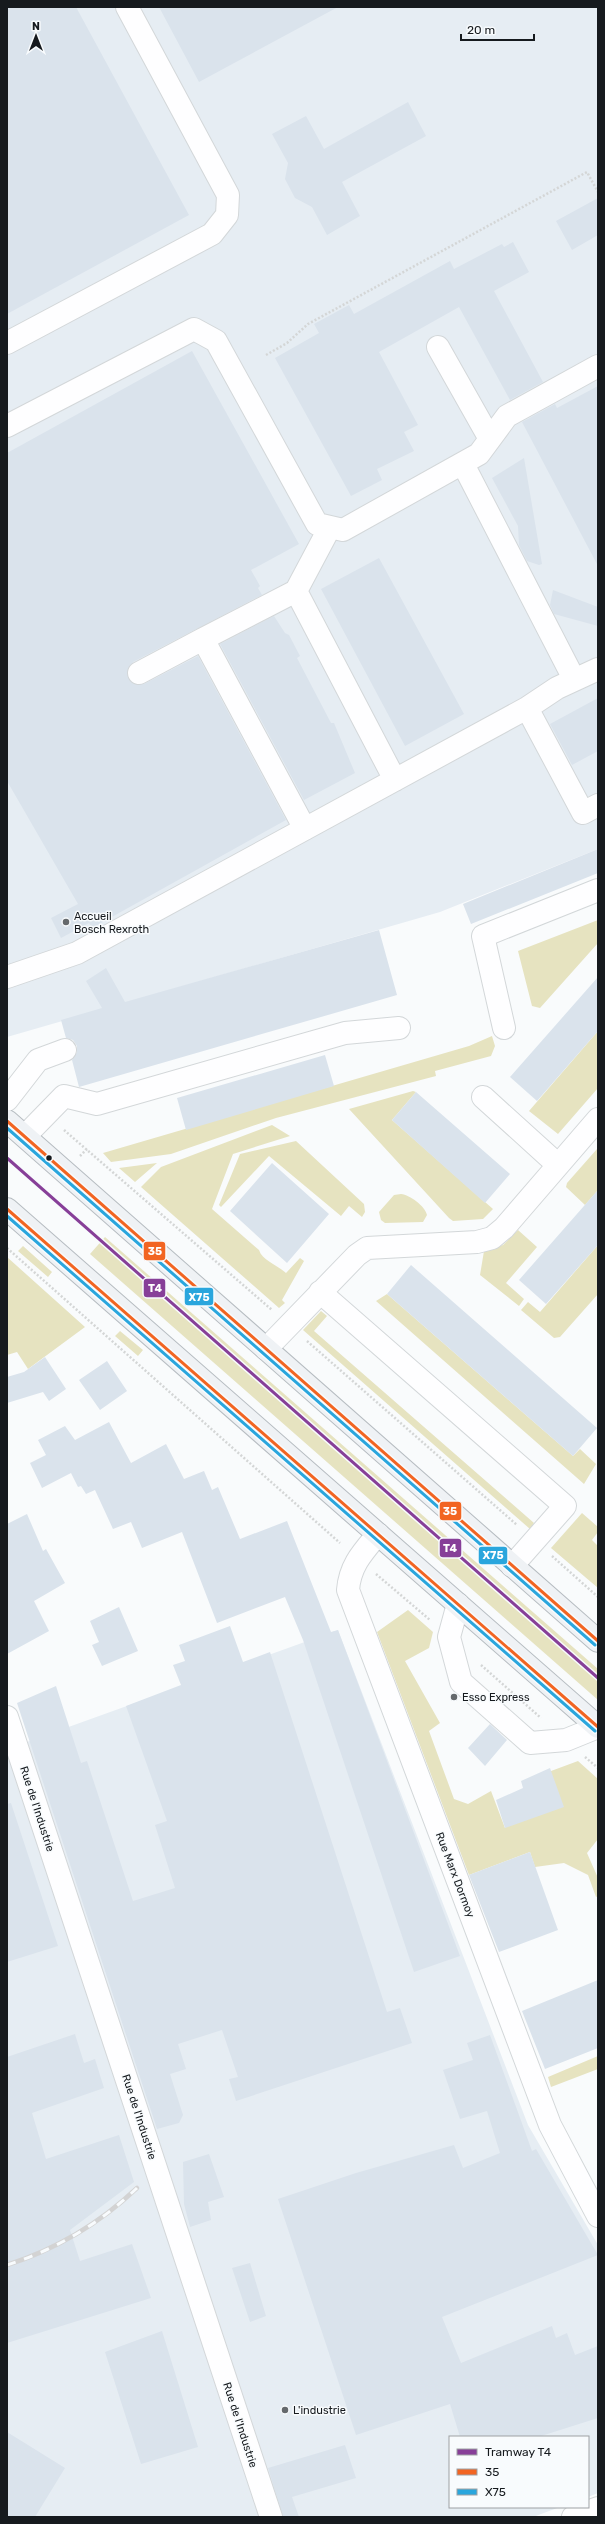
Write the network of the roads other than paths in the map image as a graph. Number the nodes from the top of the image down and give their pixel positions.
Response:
1 (126, 7) edge
2 (7, 343) edge
3 (438, 347) dead end
4 (598, 366) edge
5 (7, 426) edge
6 (490, 439) junction
7 (463, 464) junction
8 (330, 527) junction
9 (296, 591) junction
10 (203, 639) junction
11 (598, 669) edge
12 (139, 673) dead end
13 (574, 679) junction
14 (527, 708) junction
15 (395, 780) junction
16 (598, 805) edge
17 (305, 829) junction
18 (598, 890) edge
19 (7, 977) edge
20 (399, 1028) dead end
21 (504, 1028) dead end
22 (65, 1050) dead end
23 (482, 1097) dead end
24 (7, 1100) edge
25 (598, 1119) edge
26 (7, 1121) edge
27 (25, 1136) junction
28 (558, 1165) junction
29 (7, 1209) edge
30 (320, 1292) junction
31 (266, 1349) junction
32 (378, 1534) junction
33 (512, 1566) junction
34 (458, 1604) junction
35 (598, 1641) edge
36 (7, 1717) edge
37 (598, 1727) edge
38 (598, 2216) edge
39 (598, 2508) edge
40 (271, 2517) edge
41 (573, 2517) edge

1 - 2 street
3 - 6 street
4 - 6 street
5 - 8 street
6 - 7 street
7 - 8 street
7 - 13 street
8 - 9 street
9 - 10 street
9 - 15 street
10 - 12 street
10 - 17 street
11 - 13 street
13 - 14 street
14 - 15 street
14 - 16 street
15 - 17 street
17 - 19 street
18 - 21 street
20 - 27 street
22 - 24 street
23 - 28 street
25 - 28 street
26 - 27 main road
27 - 31 main road
28 - 30 street
29 - 32 main road
30 - 31 street
30 - 33 street
31 - 33 main road
32 - 34 main road
32 - 38 street, Rue Marx Dormoy
33 - 35 main road
34 - 37 main road
34 - 37 street
36 - 40 street, Rue de l'Industrie
39 - 41 street

